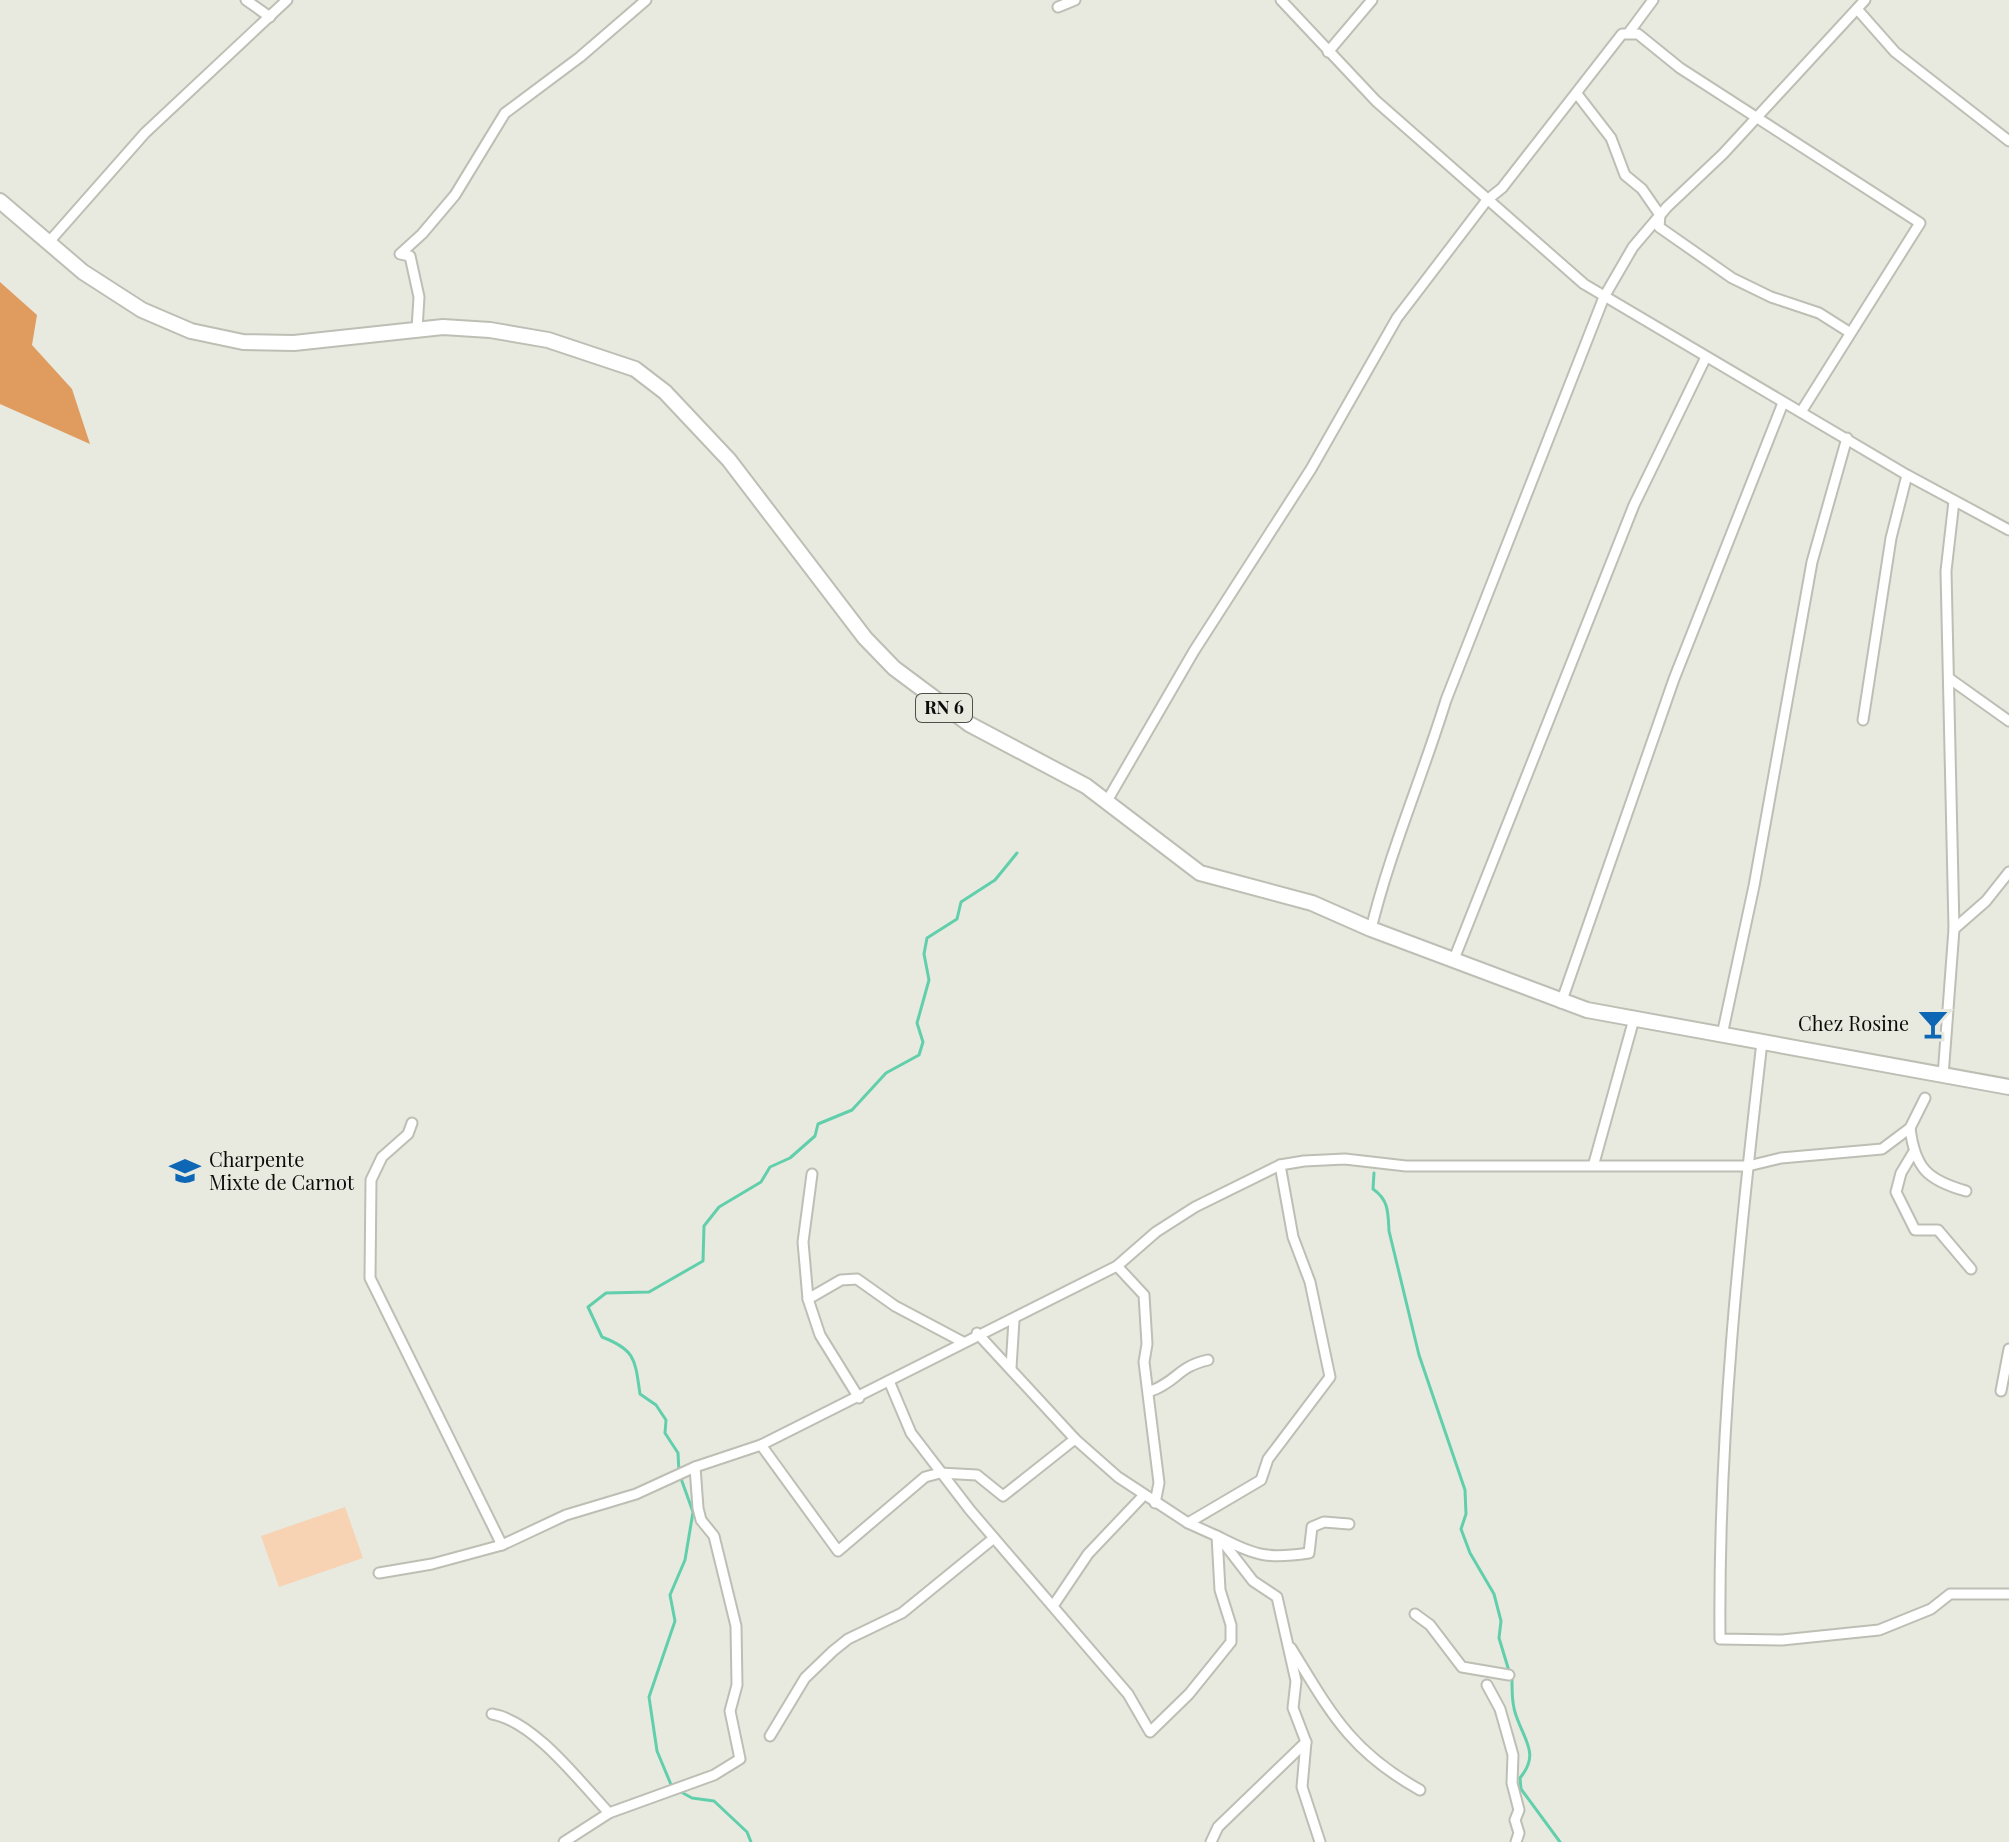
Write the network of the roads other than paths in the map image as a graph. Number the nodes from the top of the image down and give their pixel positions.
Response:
1 (246, 0) edge
2 (287, 0) edge
3 (646, 0) edge
4 (1075, 0) edge
5 (1281, 0) edge
6 (1372, 0) edge
7 (1653, 0) edge
8 (1865, 0) edge
9 (1058, 7) dead end
10 (1857, 9) junction
11 (270, 17) junction
12 (1630, 31) junction
13 (1328, 52) junction
14 (1577, 94) junction
15 (1757, 116) junction
16 (2009, 141) edge
17 (1487, 200) junction
18 (0, 201) edge
19 (1660, 215) junction
20 (48, 243) junction
21 (1604, 297) junction
22 (417, 329) junction
23 (1849, 332) junction
24 (1706, 357) junction
25 (1783, 403) junction
26 (1801, 412) junction
27 (1847, 438) junction
28 (1907, 475) junction
29 (1954, 501) junction
30 (2009, 530) edge
31 (1950, 679) junction
32 (1863, 720) dead end
33 (2009, 721) edge
34 (1107, 801) junction
35 (2009, 872) edge
36 (1371, 929) junction
37 (1954, 929) junction
38 (1454, 959) junction
39 (1561, 1003) junction
40 (1634, 1019) junction
41 (1722, 1035) junction
42 (1762, 1042) junction
43 (1943, 1076) junction
44 (2009, 1087) edge
45 (1925, 1098) dead end
46 (412, 1123) dead end
47 (1910, 1128) junction
48 (1913, 1153) junction
49 (1594, 1163) junction
50 (1280, 1165) junction
51 (1748, 1166) junction
52 (812, 1174) dead end
53 (1966, 1191) dead end
54 (1117, 1266) junction
55 (1971, 1269) dead end
56 (808, 1299) junction
57 (1014, 1320) junction
58 (977, 1333) junction
59 (961, 1341) junction
60 (2009, 1349) edge
61 (1208, 1360) dead end
62 (1011, 1368) junction
63 (889, 1381) junction
64 (1151, 1391) junction
65 (2001, 1391) dead end
66 (859, 1398) junction
67 (1075, 1439) junction
68 (761, 1445) junction
69 (695, 1467) junction
70 (940, 1473) junction
71 (1144, 1495) junction
72 (1155, 1503) junction
73 (1188, 1523) junction
74 (1349, 1524) dead end
75 (1218, 1537) junction
76 (994, 1538) junction
77 (502, 1545) junction
78 (379, 1573) dead end
79 (2009, 1594) edge
80 (1053, 1606) junction
81 (1415, 1614) dead end
82 (1285, 1638) junction
83 (1509, 1675) dead end
84 (1487, 1685) dead end
85 (492, 1714) dead end
86 (770, 1736) dead end
87 (1306, 1742) junction
88 (1420, 1790) dead end
89 (609, 1813) junction
90 (564, 1842) edge
91 (1211, 1842) edge
92 (1320, 1842) edge
93 (1516, 1842) edge

1 - 11 street
2 - 11 street
3 - 22 street
4 - 9 street
5 - 13 street
6 - 13 street
7 - 12 street
8 - 10 street
10 - 15 street
10 - 16 street
11 - 20 street
12 - 14 street
12 - 15 street
13 - 17 street
14 - 17 street
14 - 19 street
15 - 19 street
15 - 23 street
17 - 21 street
17 - 34 street
18 - 20 main road, RN 6
19 - 21 street
19 - 23 street
20 - 22 main road, RN 6
21 - 24 street
21 - 36 street
22 - 34 main road, RN 6
23 - 26 street
24 - 25 street
24 - 38 street
25 - 26 street
25 - 39 street
26 - 27 street
27 - 28 street
27 - 41 street
28 - 29 street
28 - 32 street
29 - 30 street
29 - 31 street
31 - 33 street
31 - 37 street
34 - 36 main road, RN 6
35 - 37 street
36 - 38 main road, RN 6
37 - 43 street
38 - 39 main road, RN 6
39 - 40 main road, RN 6
40 - 41 main road, RN 6
40 - 49 street
41 - 42 main road, RN 6
42 - 43 main road, RN 6
42 - 51 street
43 - 44 main road, RN 6
45 - 47 street
46 - 77 street
47 - 48 street
47 - 51 street
48 - 53 street
48 - 55 street
49 - 50 street
49 - 51 street
50 - 54 street
50 - 73 street
51 - 79 street
52 - 56 street
54 - 57 street
54 - 64 street
56 - 59 street
56 - 66 street
57 - 58 street
57 - 62 street
58 - 59 street
58 - 62 street
59 - 63 street
60 - 65 street
61 - 64 street
62 - 67 street
63 - 66 street
63 - 70 street
64 - 72 street
66 - 68 street
67 - 70 street
67 - 71 street
68 - 69 street
68 - 70 street
69 - 77 street
69 - 89 street
70 - 76 street
71 - 72 street
71 - 80 street
72 - 73 street
73 - 75 street
74 - 75 street
75 - 80 street
75 - 82 street
76 - 80 street
76 - 86 street
77 - 78 street
81 - 83 street
82 - 87 street
82 - 88 street
84 - 93 street
85 - 89 street
87 - 91 street
87 - 92 street
89 - 90 street

